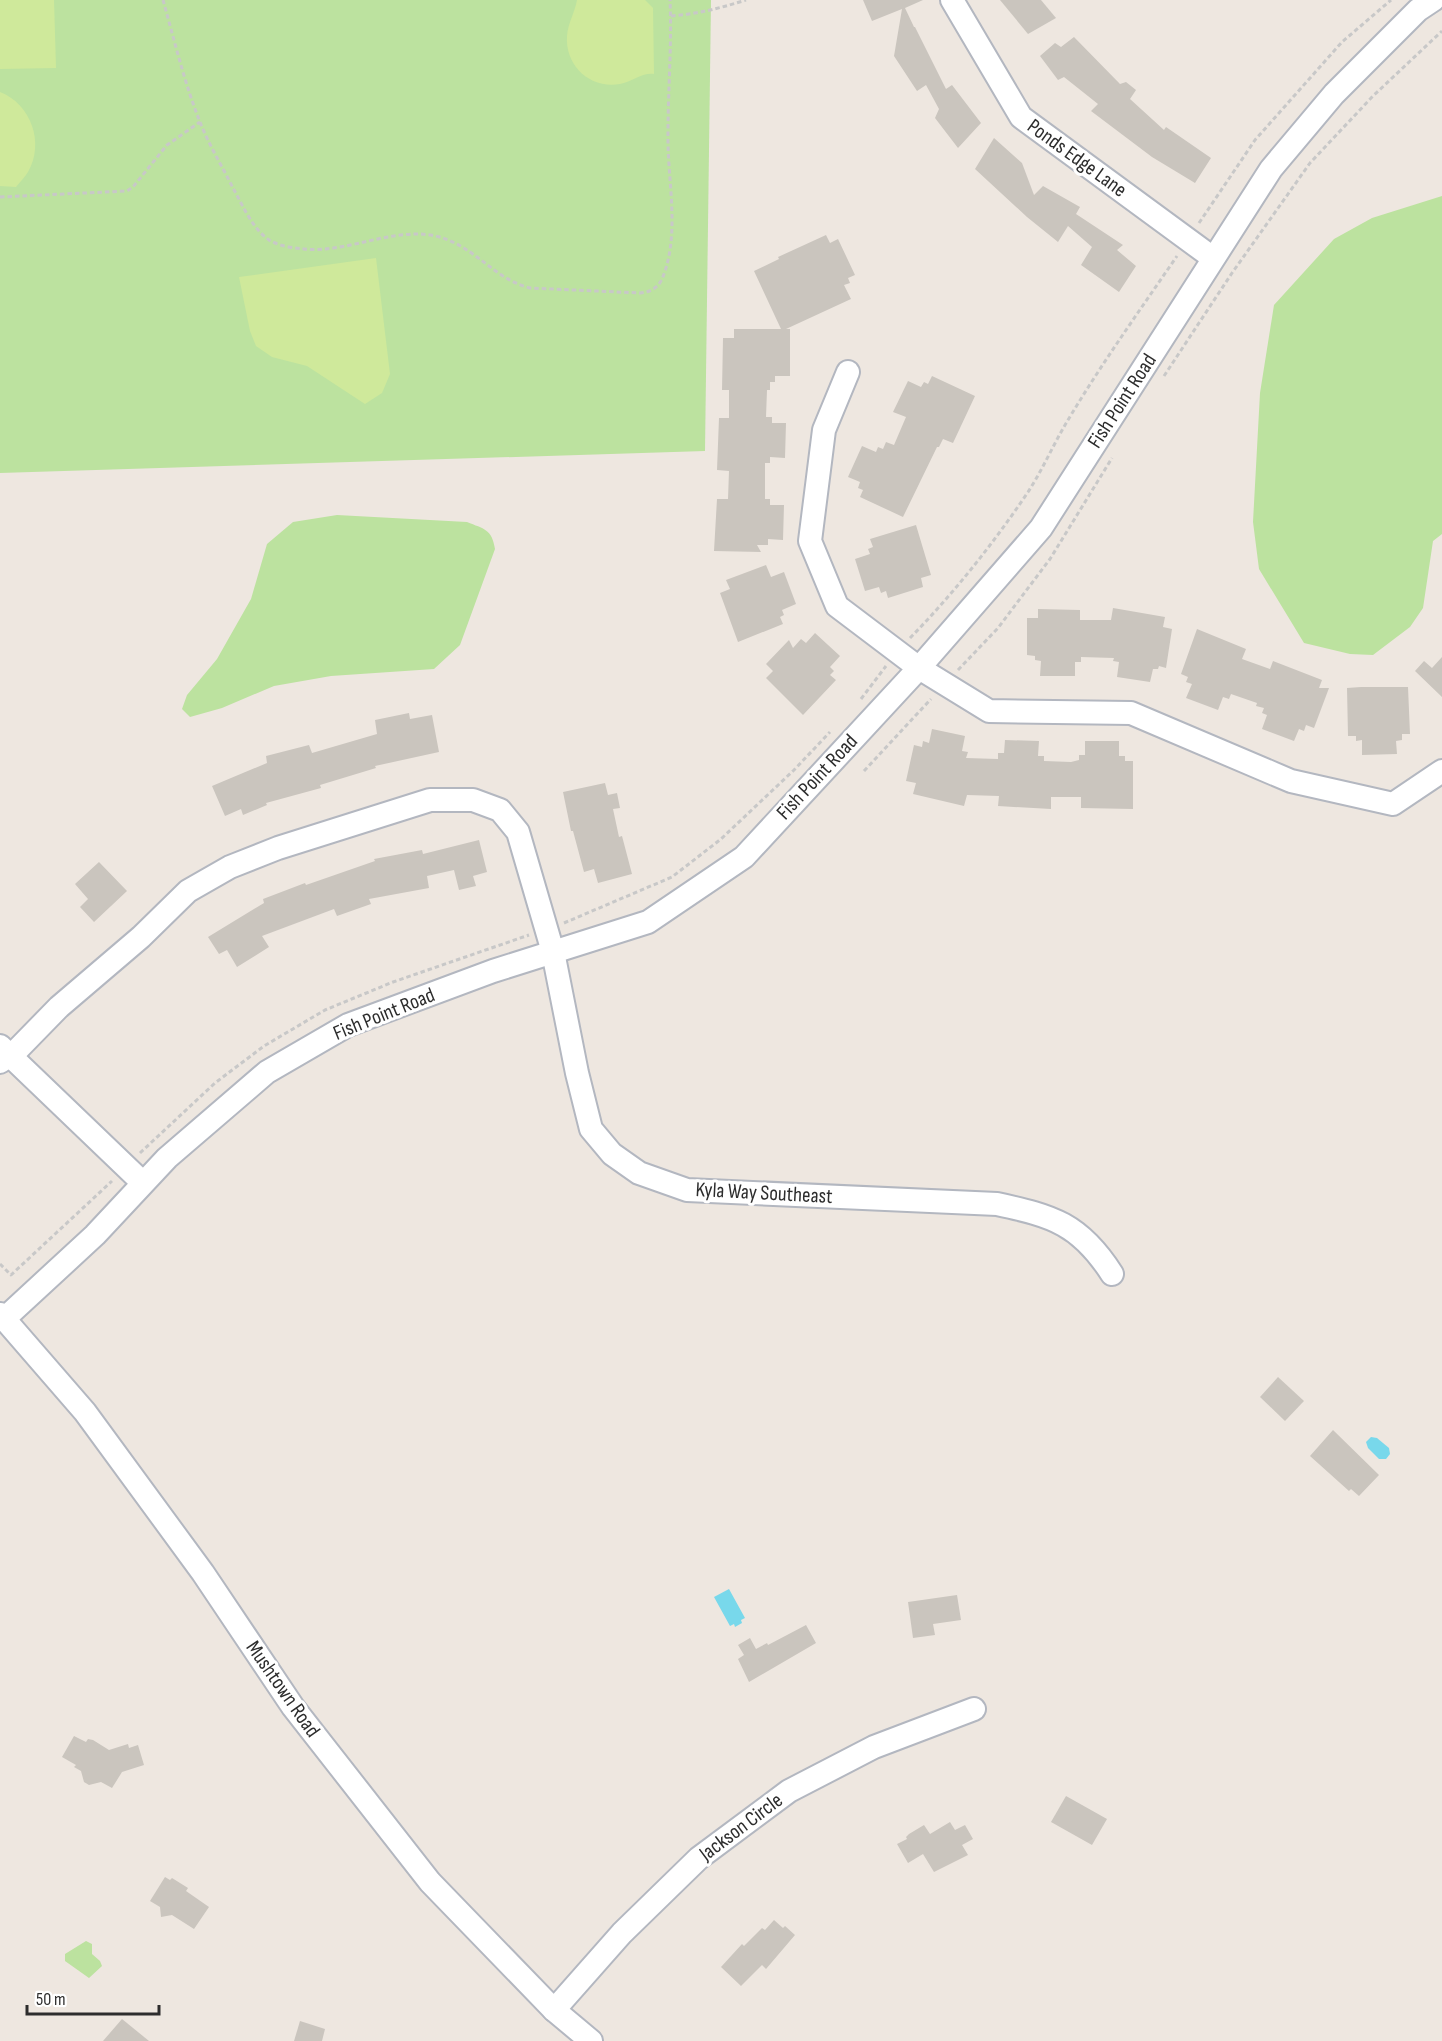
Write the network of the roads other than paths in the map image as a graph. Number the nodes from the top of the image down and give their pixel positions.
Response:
1 (952, 0) edge
2 (1433, 0) edge
3 (1213, 258) junction
4 (848, 372) dead end
5 (919, 668) junction
6 (1442, 771) edge
7 (553, 952) junction
8 (4, 1054) edge
9 (143, 1183) junction
10 (1112, 1274) dead end
11 (2, 1317) edge
12 (974, 1709) dead end
13 (554, 2010) junction
14 (591, 2041) edge

1 - 3 street, Ponds Edge Lane
2 - 3 street, Fish Point Road
3 - 5 street, Fish Point Road
4 - 5 street
5 - 6 street
5 - 7 street, Fish Point Road
7 - 8 street, Kyla Way Southeast
7 - 9 street, Fish Point Road
7 - 10 street, Kyla Way Southeast
8 - 9 street
9 - 11 street, Fish Point Road
11 - 13 street, Mushtown Road
12 - 13 street, Jackson Circle
13 - 14 street, Mushtown Road

